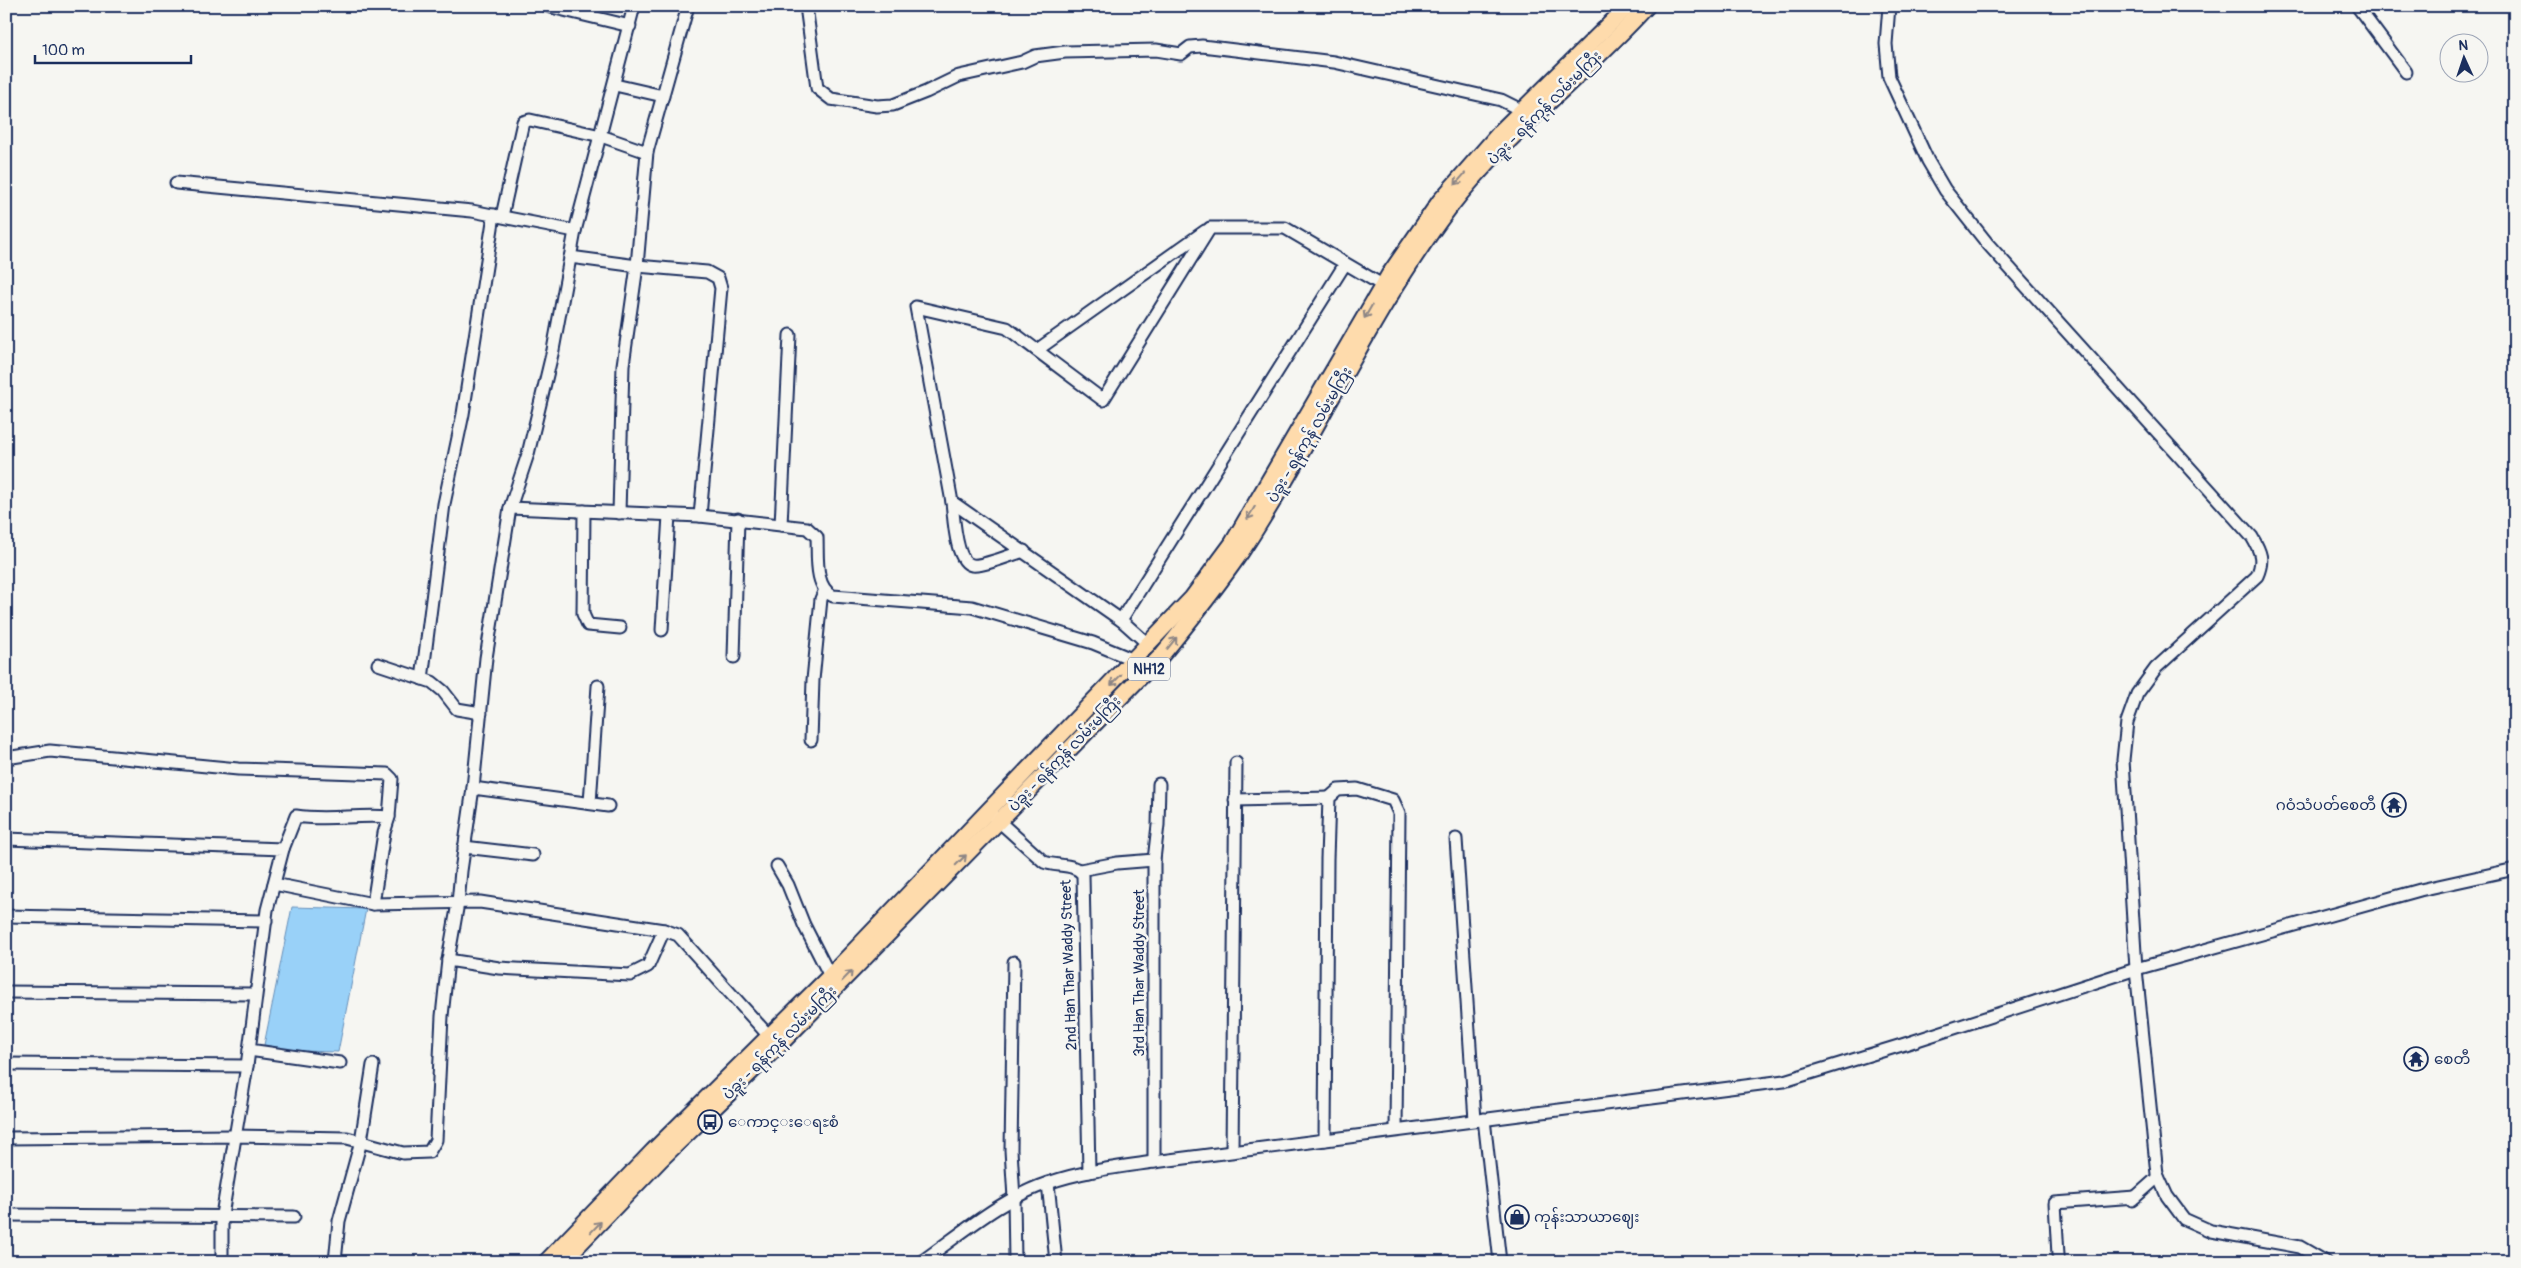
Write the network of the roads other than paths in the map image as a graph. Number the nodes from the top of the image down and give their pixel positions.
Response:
1 (547, 6) edge
2 (634, 6) edge
3 (688, 6) edge
4 (806, 6) edge
5 (1889, 6) edge
6 (2357, 6) edge
7 (1631, 9) edge
8 (630, 26) junction
9 (2406, 72) dead end
10 (614, 85) junction
11 (663, 96) junction
12 (1521, 110) junction
13 (601, 136) junction
14 (647, 152) junction
15 (176, 183) dead end
16 (498, 216) junction
17 (1210, 228) junction
18 (575, 231) junction
19 (570, 257) junction
20 (1345, 264) junction
21 (637, 266) junction
22 (1388, 289) junction
23 (790, 335) dead end
24 (1037, 350) junction
25 (952, 502) junction
26 (510, 508) junction
27 (584, 511) junction
28 (620, 512) junction
29 (669, 515) junction
30 (700, 516) junction
31 (738, 520) junction
32 (781, 525) junction
33 (1024, 551) junction
34 (824, 592) junction
35 (1121, 620) junction
36 (620, 628) dead end
37 (662, 630) dead end
38 (1149, 645) junction
39 (734, 656) dead end
40 (1134, 660) junction
41 (378, 664) dead end
42 (1148, 670) junction
43 (422, 679) junction
44 (598, 686) dead end
45 (481, 713) junction
46 (811, 740) dead end
47 (6, 758) edge
48 (1236, 763) dead end
49 (1159, 784) dead end
50 (473, 788) junction
51 (1329, 798) junction
52 (1235, 800) junction
53 (590, 803) junction
54 (608, 806) dead end
55 (988, 811) junction
56 (389, 817) junction
57 (999, 822) junction
58 (6, 839) edge
59 (1456, 840) dead end
60 (464, 847) junction
61 (283, 849) junction
62 (533, 856) dead end
63 (1154, 860) junction
64 (777, 866) dead end
65 (2515, 869) edge
66 (1080, 870) junction
67 (274, 884) junction
68 (458, 903) junction
69 (372, 904) junction
70 (6, 916) edge
71 (266, 921) junction
72 (664, 930) junction
73 (448, 960) junction
74 (1014, 962) dead end
75 (2136, 969) junction
76 (830, 976) junction
77 (6, 992) edge
78 (255, 994) junction
79 (769, 1036) junction
80 (249, 1050) junction
81 (340, 1063) dead end
82 (6, 1064) edge
83 (373, 1065) dead end
84 (247, 1066) junction
85 (1480, 1119) junction
86 (1396, 1130) junction
87 (234, 1136) junction
88 (6, 1138) edge
89 (1325, 1140) junction
90 (361, 1141) junction
91 (1232, 1151) junction
92 (1154, 1162) junction
93 (1089, 1172) junction
94 (2158, 1177) junction
95 (1048, 1183) junction
96 (1014, 1198) junction
97 (6, 1215) edge
98 (222, 1215) junction
99 (294, 1217) dead end
100 (2058, 1255) dead end
101 (222, 1262) edge
102 (335, 1262) edge
103 (546, 1262) edge
104 (562, 1262) edge
105 (921, 1262) edge
106 (1015, 1262) edge
107 (1056, 1262) edge
108 (1500, 1262) edge
109 (2326, 1262) edge

1 - 8 street
2 - 8 street
3 - 11 street
4 - 12 street
5 - 75 street
6 - 9 street
7 - 12 highway, ပဲခူး - ရန်ကုန် လမ်းမကြီး / NH12
7 - 22 highway, ပဲခူး - ရန်ကုန် လမ်းမကြီး / NH12
8 - 10 street
10 - 11 street
10 - 13 street
11 - 14 street
12 -> 22 highway, ပဲခူး - ရန်ကုန် လမ်းမကြီး / NH12
13 - 14 street
13 - 16 street
13 - 18 street
14 - 21 street
15 - 16 street
16 - 18 street
16 - 43 street
17 - 20 street
17 - 24 street
17 - 24 street
18 - 19 street
19 - 21 street
19 - 26 street
20 - 22 street
20 - 35 street
21 - 28 street
21 - 30 street
22 -> 38 highway, ပဲခူး - ရန်ကုန် လမ်းမကြီး / NH12
42 -> 22 highway, ပဲခူး - ရန်ကုန် လမ်းမကြီး / NH12
23 - 32 street
24 - 25 street
25 - 33 street
25 - 33 street
26 - 27 street
26 - 45 street
27 - 28 street
27 - 36 street
28 - 29 street
29 - 30 street
29 - 37 street
30 - 31 street
31 - 32 street
31 - 39 street
32 - 34 street
33 - 35 street
34 - 40 street
34 - 46 street
35 - 38 street
38 - 40 highway, ပဲခူး - ရန်ကုန် လမ်းမကြီး / NH12
40 - 42 street
40 -> 55 highway, ပဲခူး - ရန်ကုန် လမ်းမကြီး / NH12
41 - 43 street
42 - 57 highway, ပဲခူး - ရန်ကုန် လမ်းမကြီး / NH12
43 - 45 street
44 - 53 street
45 - 50 street
47 - 56 street
48 - 52 street
49 - 63 street, 3rd Han Thar Waddy Street
50 - 53 street
50 - 60 street
51 - 52 street
51 - 86 street
51 - 89 street
52 - 91 street
53 - 54 street
55 - 57 street, 2nd Han Thar Waddy Street
55 - 76 highway, ပဲခူး - ရန်ကုန် လမ်းမကြီး / NH12
56 - 61 street
56 - 69 street
57 - 66 street, 2nd Han Thar Waddy Street
104 -> 57 highway, ပဲခူး - ရန်ကုန် လမ်းမကြီး / NH12
58 - 61 street
59 - 85 street
60 - 62 street
60 - 68 street
61 - 67 street
63 - 66 street
63 - 92 street, 3rd Han Thar Waddy Street
64 - 76 street
65 - 75 street
66 - 93 street, 2nd Han Thar Waddy Street
67 - 69 street
67 - 71 street
68 - 69 street
68 - 72 street
68 - 73 street
70 - 71 street
71 - 78 street
72 - 73 street
72 - 79 street
73 - 90 street
74 - 96 street
75 - 85 street
75 - 94 street
76 - 79 highway, ပဲခူး - ရန်ကုန် လမ်းမကြီး / NH12
77 - 78 street
78 - 80 street
79 - 103 highway, ပဲခူး - ရန်ကုန် လမ်းမကြီး / NH12
80 - 81 street
80 - 84 street
82 - 84 street
83 - 90 street
84 - 87 street
85 - 86 street
85 - 108 street
86 - 89 street
87 - 88 street
87 - 90 street
87 - 98 street
89 - 91 street
90 - 102 street
91 - 92 street
92 - 93 street
93 - 95 street
94 - 100 street
94 - 109 street
95 - 96 street
95 - 107 street
96 - 105 street
96 - 106 street
97 - 98 street
98 - 99 street
98 - 101 street

